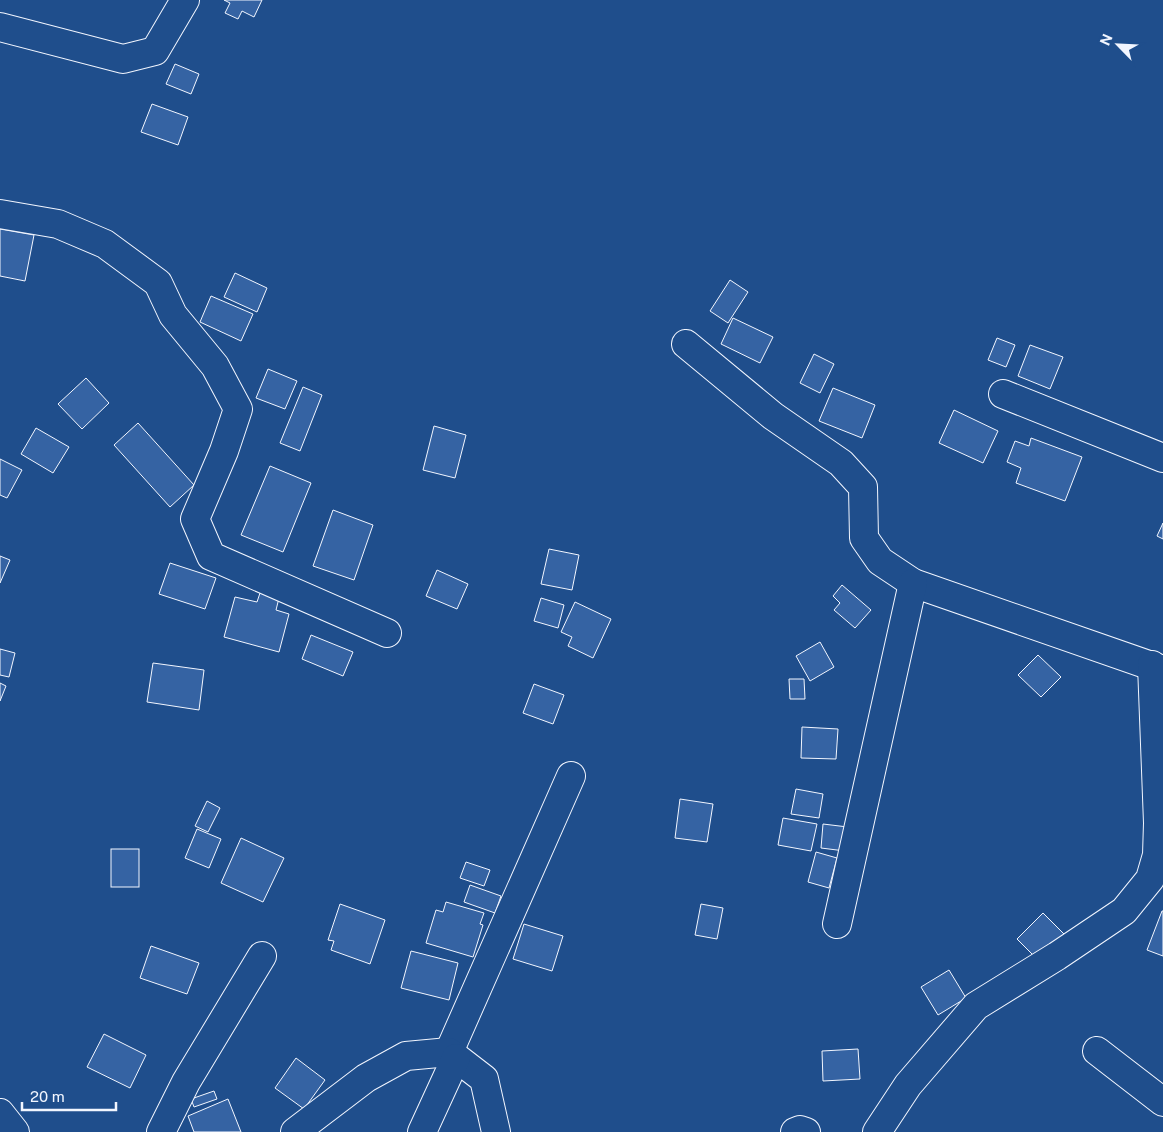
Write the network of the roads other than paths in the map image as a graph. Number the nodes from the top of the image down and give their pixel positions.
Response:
1 (185, 0) edge
2 (0, 27) edge
3 (0, 214) edge
4 (686, 344) dead end
5 (1003, 394) dead end
6 (1163, 458) edge
7 (913, 583) junction
8 (387, 633) dead end
9 (1158, 668) edge
10 (571, 776) dead end
11 (837, 924) dead end
12 (262, 956) dead end
13 (1097, 1051) dead end
14 (452, 1055) junction
15 (1163, 1102) edge
16 (0, 1113) edge
17 (15, 1132) edge
18 (161, 1132) edge
19 (295, 1132) edge
20 (422, 1132) edge
21 (496, 1132) edge
22 (795, 1132) edge
23 (806, 1132) edge
24 (877, 1132) edge

1 - 2 street
3 - 8 street
4 - 7 street
5 - 6 street
7 - 9 street
7 - 11 street
9 - 24 street
10 - 14 street
12 - 18 street
13 - 15 street
14 - 19 street
14 - 20 street
14 - 21 street
16 - 17 street
22 - 23 street

